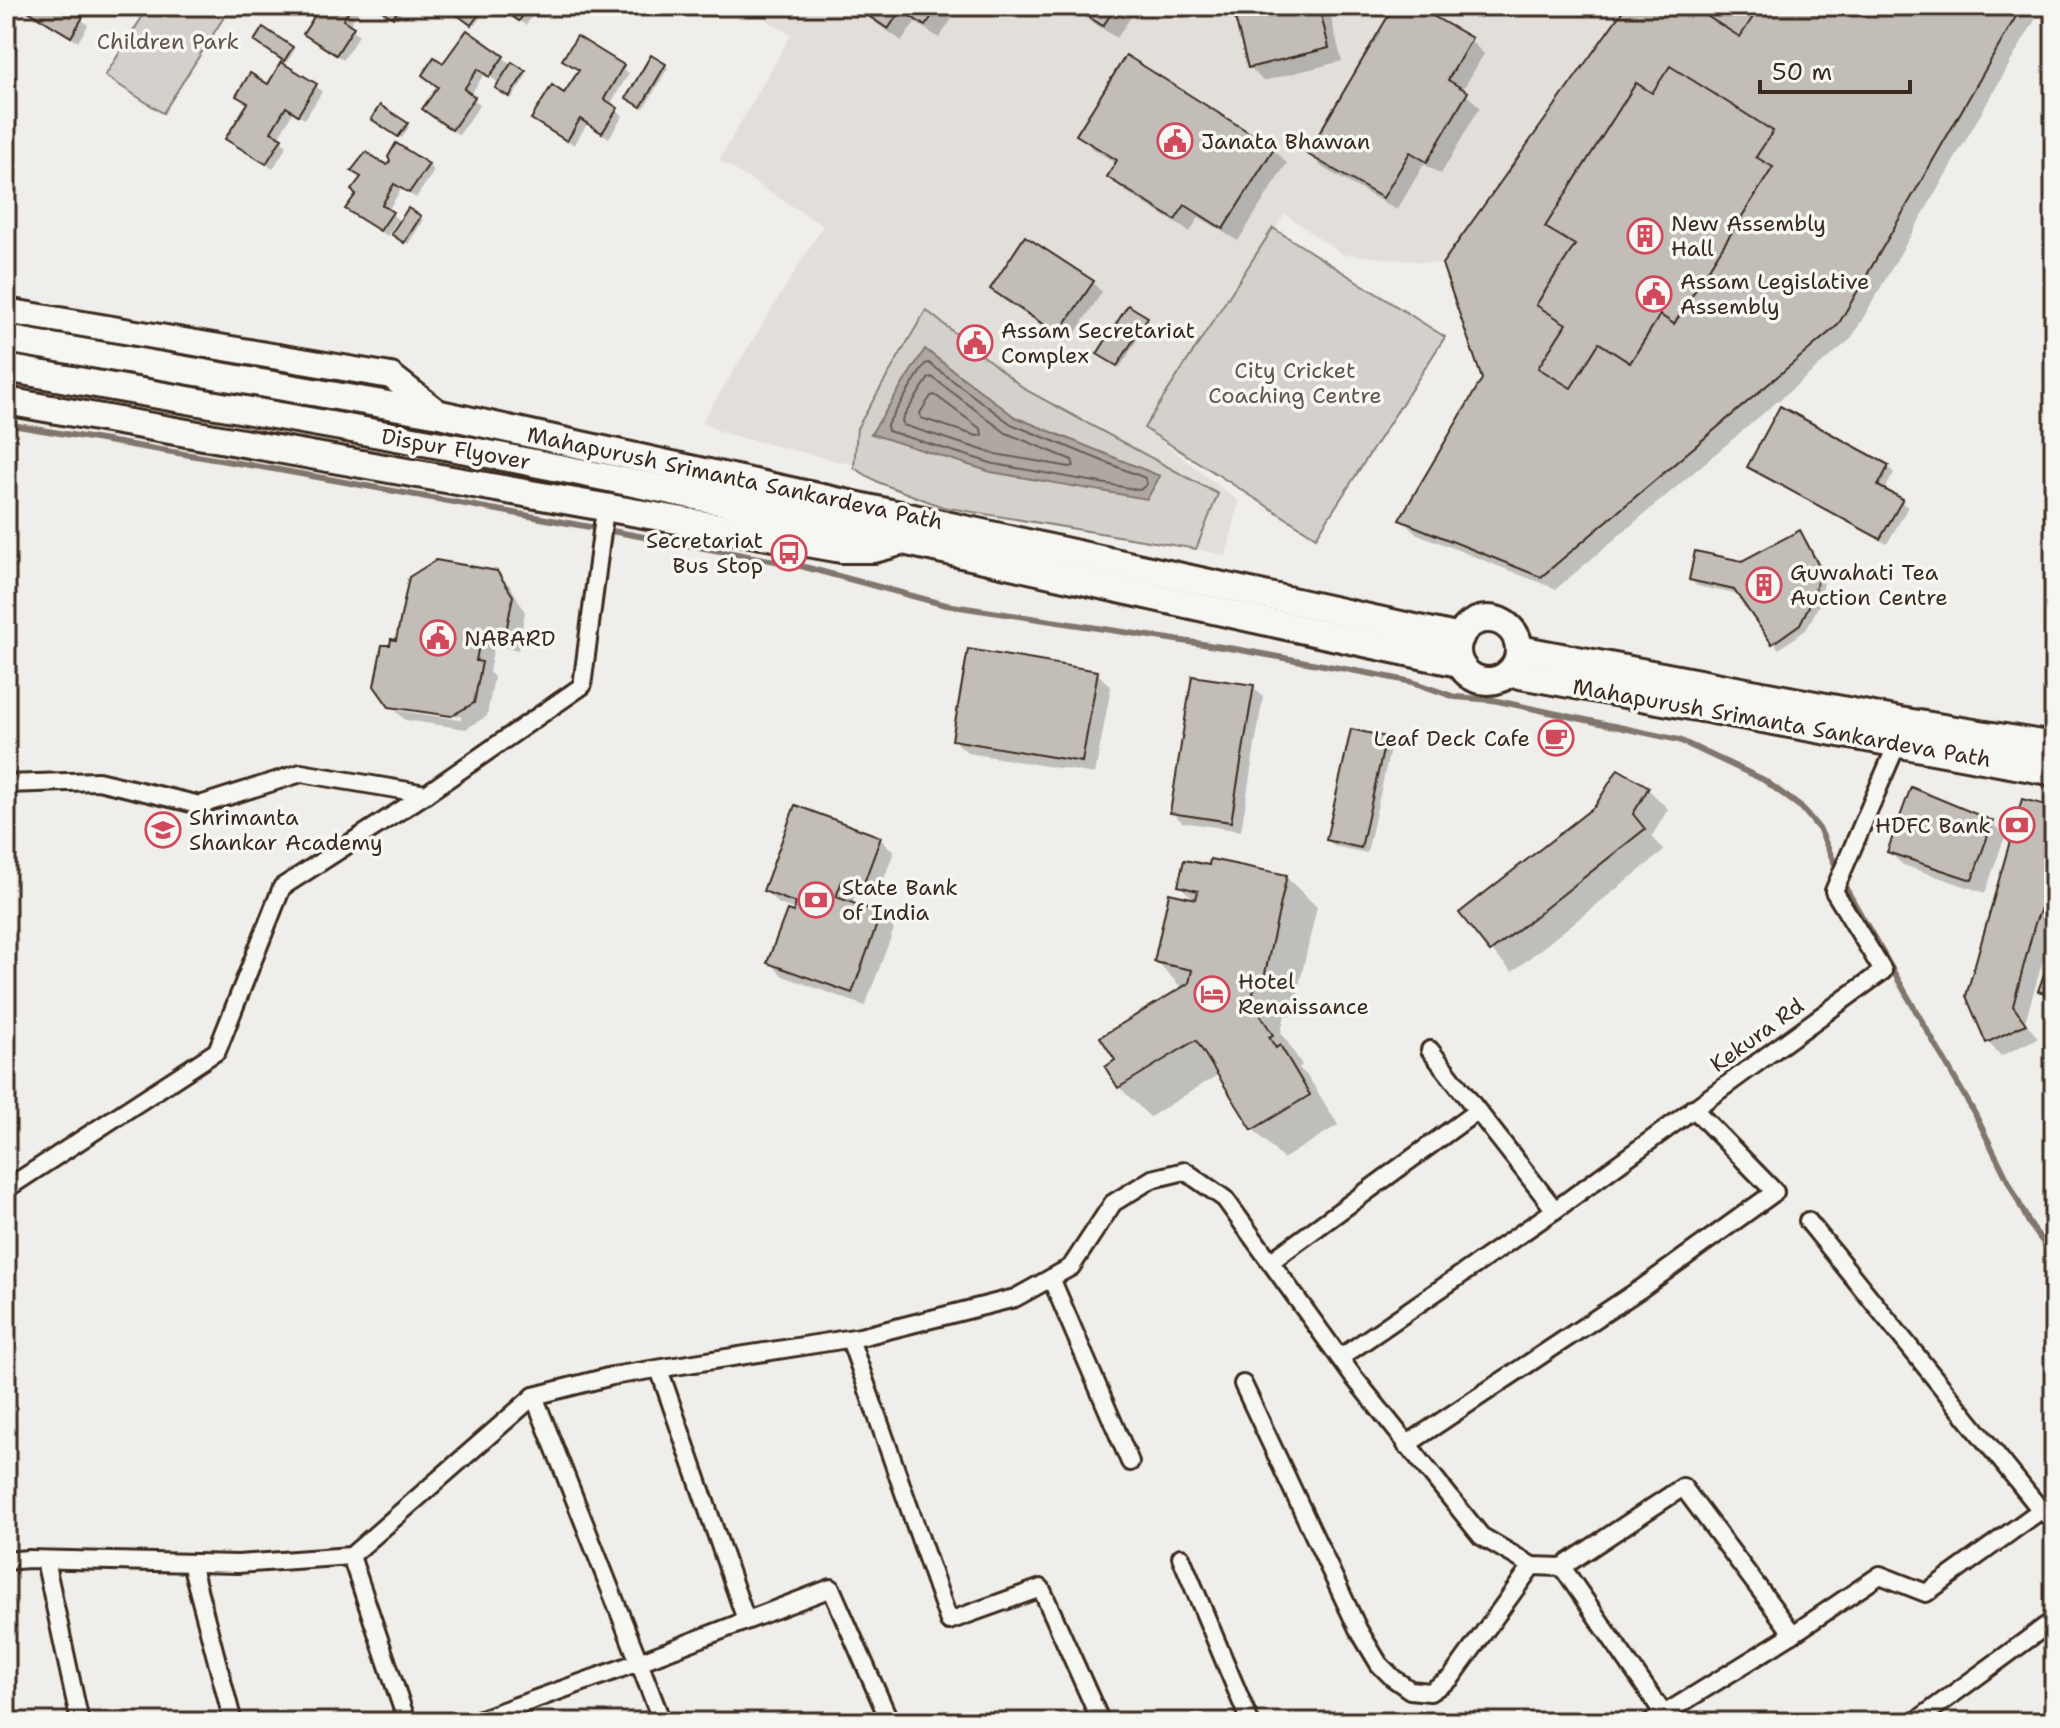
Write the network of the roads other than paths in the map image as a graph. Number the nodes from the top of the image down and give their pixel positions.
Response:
1 (6, 311) edge
2 (6, 339) edge
3 (6, 368) edge
4 (6, 401) edge
5 (440, 414) junction
6 (605, 514) junction
7 (904, 541) junction
8 (1460, 651) junction
9 (1514, 661) junction
10 (1897, 744) junction
11 (2054, 746) edge
12 (2054, 772) edge
13 (6, 784) edge
14 (426, 794) junction
15 (1430, 1050) dead end
16 (1693, 1108) junction
17 (1477, 1111) junction
18 (6, 1189) edge
19 (1555, 1210) junction
20 (1808, 1221) dead end
21 (1270, 1262) junction
22 (1051, 1278) junction
23 (850, 1339) junction
24 (1340, 1358) junction
25 (659, 1369) junction
26 (1243, 1384) dead end
27 (534, 1396) junction
28 (1406, 1445) junction
29 (1130, 1462) dead end
30 (2041, 1510) junction
31 (2054, 1521) edge
32 (351, 1556) junction
33 (1181, 1557) dead end
34 (45, 1560) junction
35 (6, 1561) edge
36 (191, 1563) junction
37 (1532, 1566) junction
38 (1562, 1567) junction
39 (746, 1620) junction
40 (2054, 1620) edge
41 (1793, 1634) junction
42 (639, 1662) junction
43 (1658, 1718) edge
44 (80, 1722) edge
45 (233, 1722) edge
46 (407, 1722) edge
47 (472, 1722) edge
48 (662, 1722) edge
49 (890, 1722) edge
50 (1101, 1722) edge
51 (1250, 1722) edge
52 (1915, 1722) edge

1 - 5 main road
2 - 5 main road, Mahapurush Srimanta Sankardeva Path
3 - 7 main road, Dispur Flyover
4 - 6 main road, Mahapurush Srimanta Sankardeva Path
5 - 8 main road, Mahapurush Srimanta Sankardeva Path
6 - 7 main road, Mahapurush Srimanta Sankardeva Path
6 - 14 street
7 - 8 main road, Mahapurush Srimanta Sankardeva Path
8 - 9 main road
8 - 9 main road
9 - 10 main road, Mahapurush Srimanta Sankardeva Path
9 - 11 main road, Mahapurush Srimanta Sankardeva Path
10 - 12 main road, Mahapurush Srimanta Sankardeva Path
10 - 16 street, Kekura Rd
13 - 14 street
14 - 18 street
15 - 17 street
16 - 19 street, Kekura Rd
16 - 28 street
17 - 19 street
17 - 21 street
19 - 24 street, Kekura Rd
20 - 30 street
21 - 22 street
21 - 24 street
22 - 23 street
22 - 29 street
23 - 25 street
23 - 50 street
24 - 28 street
25 - 27 street
25 - 39 street
26 - 37 street
27 - 32 street
27 - 42 street
28 - 37 street
30 - 31 street
30 - 41 street
32 - 36 street
32 - 46 street
33 - 51 street
34 - 35 street
34 - 36 street
34 - 44 street
36 - 45 street
37 - 38 street
38 - 41 street
38 - 43 street
39 - 42 street
39 - 49 street
40 - 52 street
41 - 43 street
42 - 47 street
42 - 48 street

